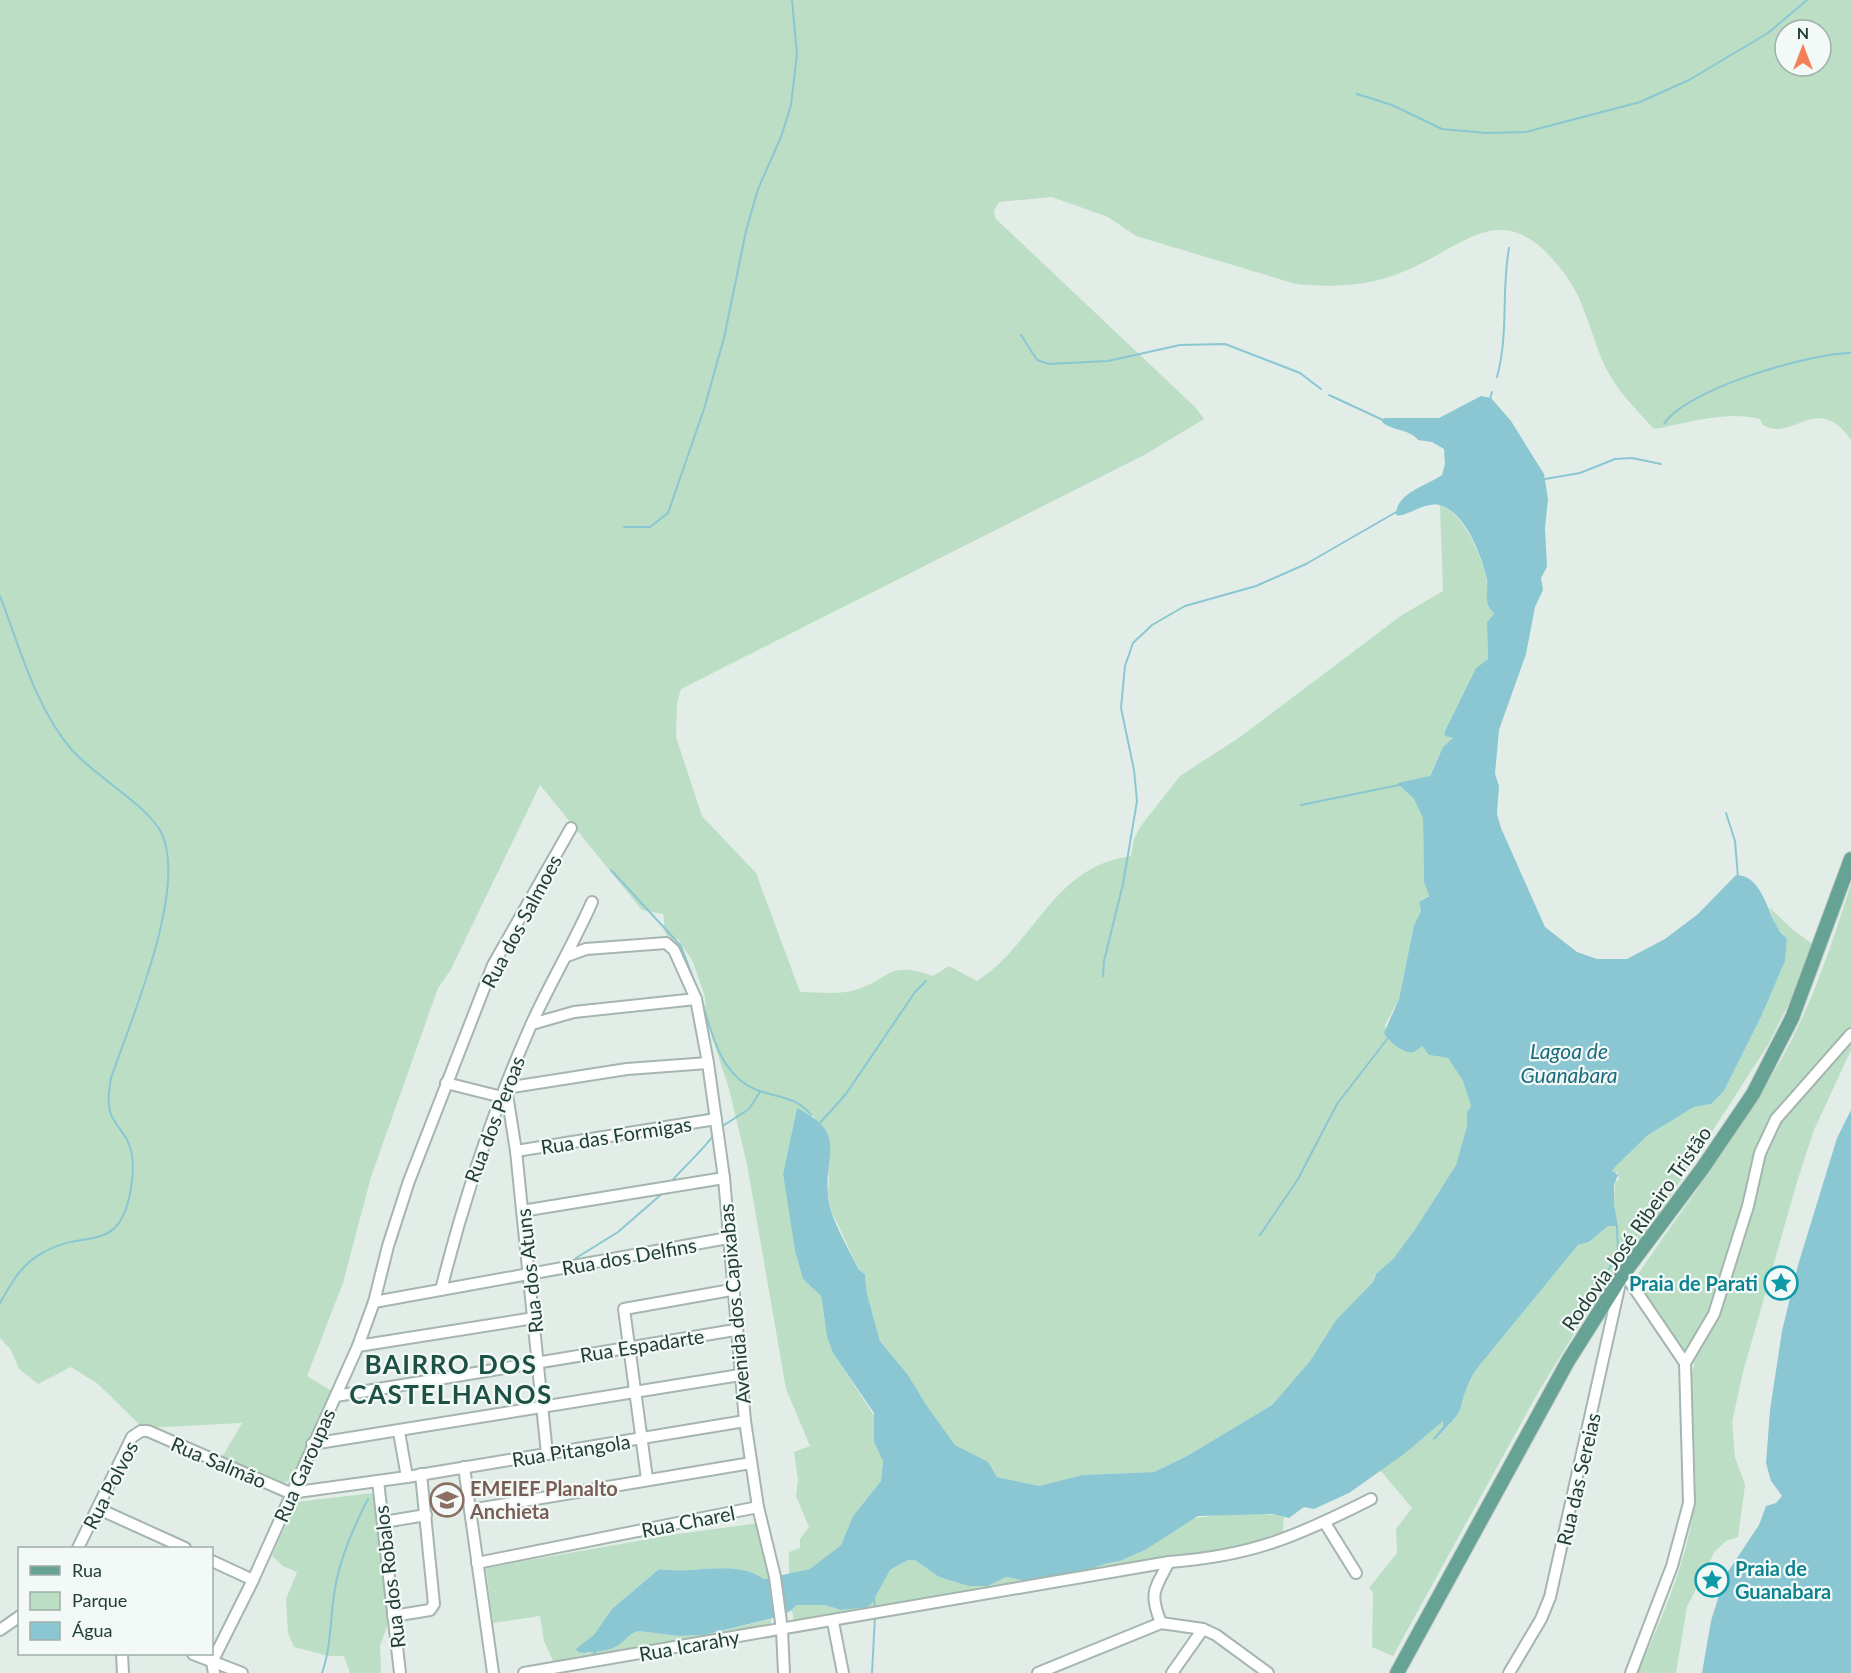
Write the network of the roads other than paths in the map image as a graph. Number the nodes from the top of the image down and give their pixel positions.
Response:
1 (571, 828) dead end
2 (1851, 859) edge
3 (592, 902) dead end
4 (567, 956) junction
5 (696, 999) junction
6 (532, 1024) junction
7 (1851, 1034) edge
8 (708, 1063) junction
9 (446, 1083) junction
10 (504, 1093) junction
11 (716, 1119) junction
12 (516, 1151) junction
13 (724, 1178) junction
14 (522, 1211) junction
15 (728, 1238) junction
16 (529, 1273) junction
17 (1622, 1275) junction
18 (441, 1290) junction
19 (731, 1290) junction
20 (374, 1302) junction
21 (534, 1318) junction
22 (735, 1330) junction
23 (358, 1346) junction
24 (627, 1348) junction
25 (539, 1362) junction
26 (1685, 1363) junction
27 (740, 1375) junction
28 (634, 1393) junction
29 (336, 1396) junction
30 (543, 1408) junction
31 (745, 1421) junction
32 (148, 1431) joint
33 (399, 1432) junction
34 (640, 1438) junction
35 (312, 1444) junction
36 (547, 1454) junction
37 (751, 1463) junction
38 (464, 1467) junction
39 (421, 1474) junction
40 (407, 1477) junction
41 (647, 1479) junction
42 (378, 1481) junction
43 (290, 1493) junction
44 (1371, 1498) dead end
45 (758, 1507) junction
46 (99, 1509) junction
47 (470, 1510) junction
48 (426, 1515) junction
49 (384, 1522) junction
50 (1325, 1523) junction
51 (79, 1547) edge
52 (183, 1547) edge
53 (213, 1561) edge
54 (1169, 1562) junction
55 (477, 1563) junction
56 (1356, 1573) dead end
57 (254, 1580) junction
58 (393, 1616) junction
59 (18, 1617) edge
60 (833, 1622) junction
61 (1161, 1623) junction
62 (1203, 1629) junction
63 (0, 1630) edge
64 (782, 1630) junction
65 (122, 1655) edge
66 (196, 1655) edge
67 (213, 1667) edge
68 (123, 1673) edge
69 (242, 1673) edge
70 (400, 1673) edge
71 (493, 1673) edge
72 (524, 1673) edge
73 (784, 1673) edge
74 (843, 1673) edge
75 (1038, 1673) edge
76 (1172, 1673) edge
77 (1268, 1673) edge
78 (1397, 1673) edge
79 (1509, 1673) edge
80 (1631, 1673) edge

1 - 9 street, Rua dos Salmoes
2 - 17 main road, Rodovia José Ribeiro Tristão
3 - 4 street, Rua dos Peroas
4 - 5 street, Avenida dos Capixabas
4 - 6 street, Rua dos Peroas
5 - 6 street
5 - 8 street, Avenida dos Capixabas
6 - 10 street, Rua dos Peroas
7 - 26 street
8 - 10 street
8 - 11 street, Avenida dos Capixabas
9 - 10 street
9 - 20 street, Rua Garoupas
10 - 12 street, Rua dos Atuns
10 - 18 street, Rua dos Peroas
11 - 12 street, Rua das Formigas
11 - 13 street, Avenida dos Capixabas
12 - 14 street, Rua dos Atuns
13 - 14 street
13 - 15 street, Avenida dos Capixabas
14 - 16 street, Rua dos Atuns
15 - 16 street, Rua dos Delfins
15 - 19 street, Avenida dos Capixabas
16 - 18 street, Rua dos Delfins
16 - 21 street, Rua dos Atuns
17 - 26 street
17 - 78 main road, Rodovia José Ribeiro Tristão
17 - 79 street, Rua das Sereias
18 - 20 street, Rua dos Delfins
19 - 22 street, Avenida dos Capixabas
19 - 24 street
20 - 23 street, Rua Garoupas
21 - 23 street
21 - 25 street, Rua dos Atuns
22 - 24 street, Rua Espadarte
22 - 27 street, Avenida dos Capixabas
23 - 29 street, Rua Garoupas
24 - 25 street, Rua Espadarte
24 - 28 street
25 - 29 street, Rua Espadarte
25 - 30 street, Rua dos Atuns
26 - 80 street
27 - 28 street
27 - 31 street, Avenida dos Capixabas
28 - 30 street
28 - 34 street
29 - 35 street, Rua Garoupas
30 - 33 street
30 - 36 street, Rua dos Atuns
31 - 34 street, Rua Pitangola
31 - 37 street, Avenida dos Capixabas
32 - 43 street, Rua Salmão
32 - 46 street, Rua Polvos
33 - 35 street
33 - 40 street
34 - 36 street, Rua Pitangola
34 - 41 street
35 - 43 street, Rua Garoupas
36 - 38 street, Rua Pitangola
37 - 41 street
37 - 45 street, Avenida dos Capixabas
38 - 39 street, Rua Pitangola
38 - 47 street
39 - 40 street, Rua Pitangola
39 - 48 street
40 - 42 street, Rua Pitangola
41 - 47 street
42 - 43 street, Rua Pitangola
42 - 49 street, Rua dos Robalos
43 - 57 street, Rua Garoupas
44 - 50 street, Rua Icarahy
45 - 55 street, Rua Charel
45 - 64 street, Avenida dos Capixabas
46 - 51 street, Rua Polvos
46 - 52 street
47 - 55 street
48 - 49 street
48 - 58 street
49 - 58 street, Rua dos Robalos
50 - 54 street, Rua Icarahy
50 - 56 street
53 - 57 street
54 - 60 street, Rua Icarahy
54 - 61 street
55 - 71 street
57 - 67 street, Rua Garoupas
58 - 70 street, Rua dos Robalos
59 - 63 street
60 - 64 street, Rua Icarahy
60 - 74 street
61 - 62 street
61 - 75 street
62 - 76 street
62 - 77 street
64 - 72 street, Rua Icarahy
64 - 73 street, Avenida dos Capixabas
65 - 68 street
66 - 67 street
67 - 69 street

